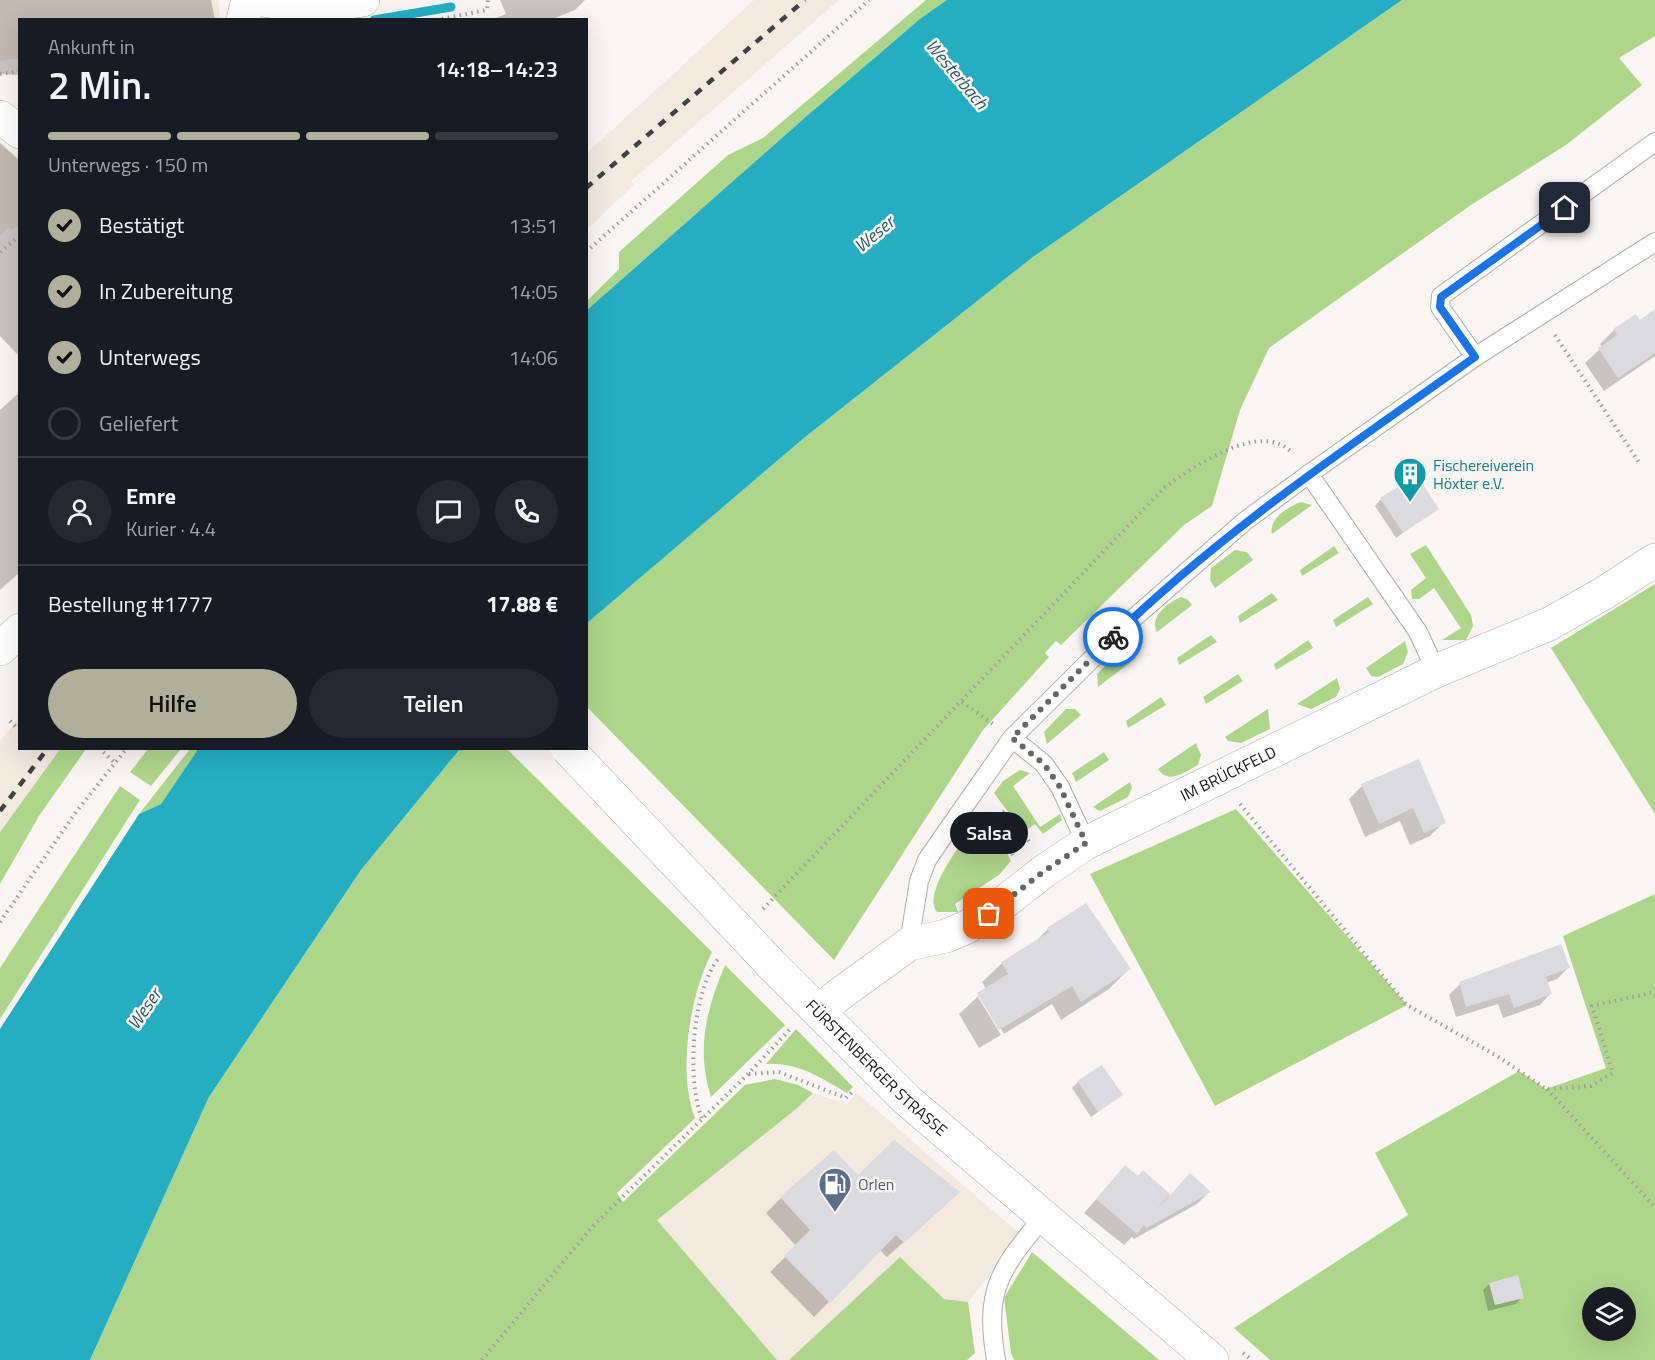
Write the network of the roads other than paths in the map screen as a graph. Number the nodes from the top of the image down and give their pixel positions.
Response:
1 (248, 0) edge
2 (263, 0) edge
3 (363, 0) edge
4 (244, 18) edge
5 (0, 117) edge
6 (18, 130) edge
7 (1655, 142) edge
8 (1655, 242) edge
9 (1475, 357) junction
10 (1304, 467) junction
11 (1655, 560) edge
12 (18, 632) edge
13 (0, 649) edge
14 (1436, 671) junction
15 (1012, 738) junction
16 (569, 750) edge
17 (1086, 843) junction
18 (909, 944) junction
19 (808, 1018) junction
20 (1043, 1216) junction
21 (996, 1360) edge
22 (1212, 1360) edge

1 - 4 street
2 - 3 street
5 - 6 street
7 - 9 lane
8 - 9 lane
9 - 10 lane
10 - 14 lane
10 - 15 lane
11 - 14 street, IM BRÜCKFELD
12 - 13 street
14 - 17 street, IM BRÜCKFELD
15 - 17 lane
15 - 18 lane
16 - 19 street, FÜRSTENBERGER STRASSE, bridge
17 - 18 street, IM BRÜCKFELD
18 - 19 street, IM BRÜCKFELD
19 - 20 street, FÜRSTENBERGER STRASSE
20 - 21 lane
20 - 22 street, FÜRSTENBERGER STRASSE

